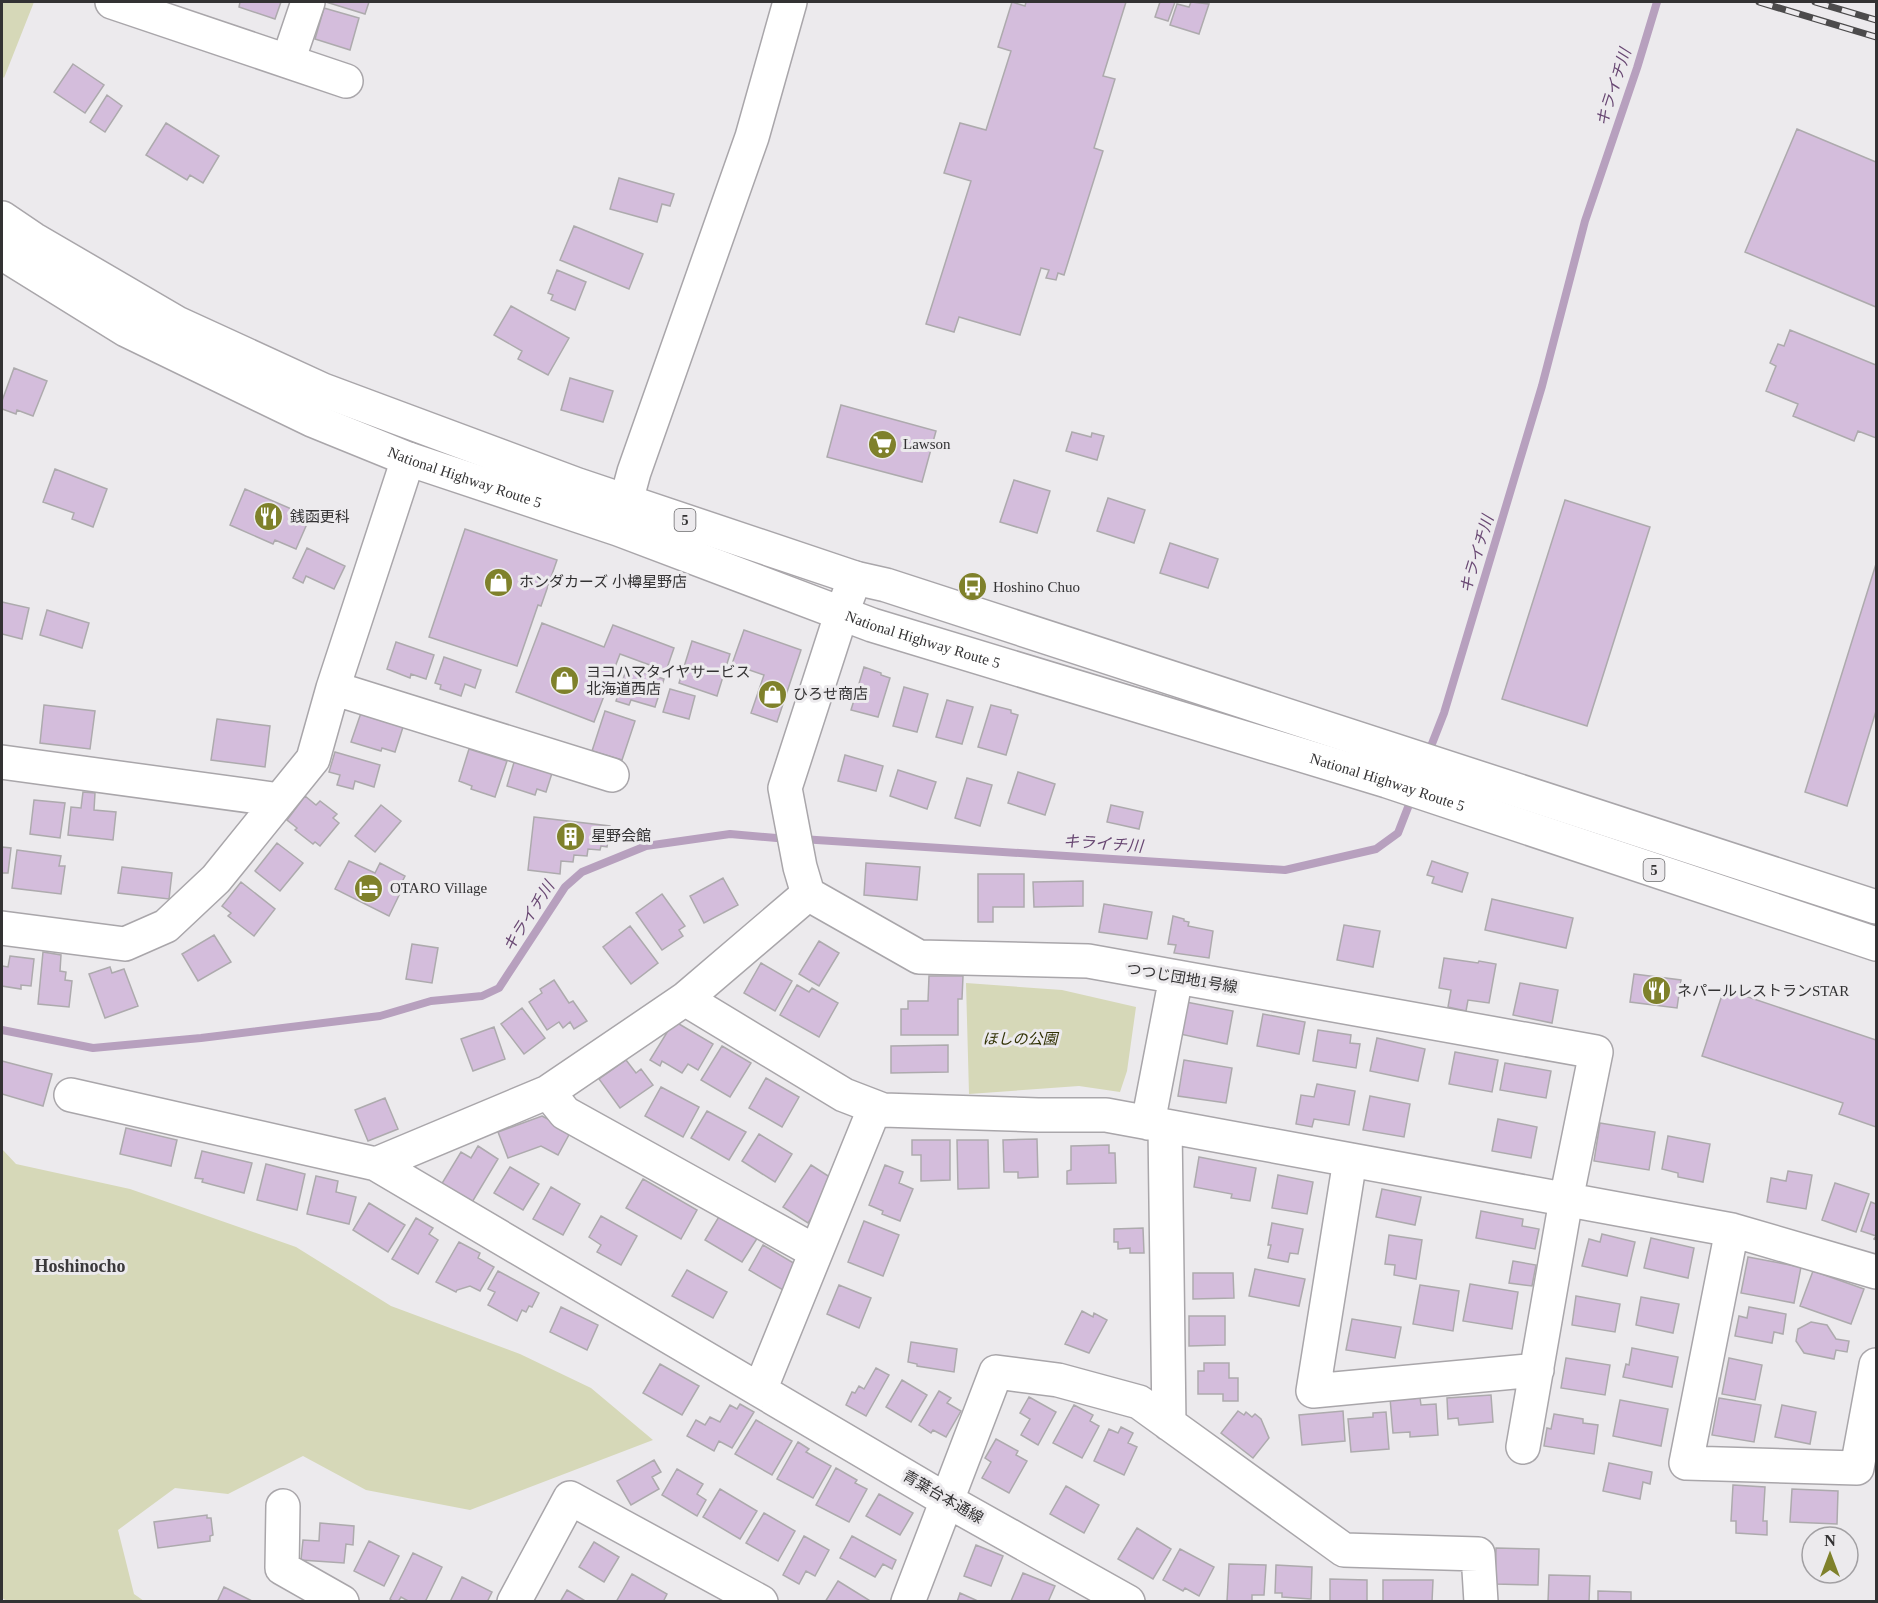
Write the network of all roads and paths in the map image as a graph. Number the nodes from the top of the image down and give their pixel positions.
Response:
1 (112, 2) edge
2 (308, 2) edge
3 (790, 2) edge
4 (153, 8) edge
5 (288, 61) junction
6 (346, 81) dead end
7 (2, 218) edge
8 (2, 253) edge
9 (408, 459) junction
10 (622, 515) junction
11 (855, 578) junction
12 (841, 615) junction
13 (333, 688) junction
14 (2, 762) edge
15 (1393, 767) junction
16 (612, 776) dead end
17 (1437, 781) junction
18 (280, 800) junction
19 (804, 880) junction
20 (1876, 907) edge
21 (2, 928) edge
22 (1876, 944) edge
23 (1176, 977) junction
24 (685, 999) junction
25 (548, 1092) junction
26 (71, 1095) dead end
27 (874, 1107) junction
28 (1157, 1124) junction
29 (1350, 1160) junction
30 (376, 1164) junction
31 (1566, 1200) junction
32 (1732, 1230) junction
33 (816, 1252) junction
34 (1876, 1272) edge
35 (1876, 1365) edge
36 (1537, 1370) junction
37 (760, 1390) junction
38 (1169, 1424) junction
39 (1524, 1447) dead end
40 (946, 1500) junction
41 (283, 1506) dead end
42 (1111, 1597) edge
43 (342, 1602) edge
44 (513, 1602) edge
45 (761, 1602) edge
46 (908, 1602) edge
47 (1481, 1602) edge

1 - 4 main road
2 - 5 main road
3 - 10 main road
4 - 5 main road
5 - 6 main road
7 - 10 main road, National Highway Route 5 / 5
8 - 9 main road, National Highway Route 5 / 5
9 - 10 main road, National Highway Route 5 / 5
9 - 13 main road
10 - 11 main road, National Highway Route 5 / 5
10 - 12 main road, National Highway Route 5 / 5
11 - 12 main road
11 - 15 main road, National Highway Route 5 / 5
12 - 15 main road, National Highway Route 5 / 5
12 - 19 main road
13 - 16 main road
13 - 18 main road
14 - 18 main road
15 - 17 main road, National Highway Route 5 / 5
17 - 20 main road, National Highway Route 5 / 5
17 - 22 main road, National Highway Route 5 / 5
18 - 21 main road
19 - 23 main road, つつじ団地1号線
19 - 24 main road
23 - 28 main road
23 - 31 main road, つつじ団地1号線
24 - 25 main road
24 - 27 main road
25 - 30 main road
25 - 33 main road
26 - 30 main road, 青葉台本通線
27 - 28 main road
27 - 33 main road
28 - 29 main road
28 - 38 main road
29 - 31 main road
29 - 36 main road
30 - 37 main road, 青葉台本通線
31 - 32 main road
31 - 36 main road
32 - 34 main road
32 - 35 main road
33 - 37 main road
36 - 39 main road
37 - 40 main road, 青葉台本通線
38 - 40 main road
38 - 47 main road
40 - 42 main road, 青葉台本通線
40 - 46 main road
41 - 43 main road
44 - 45 main road

